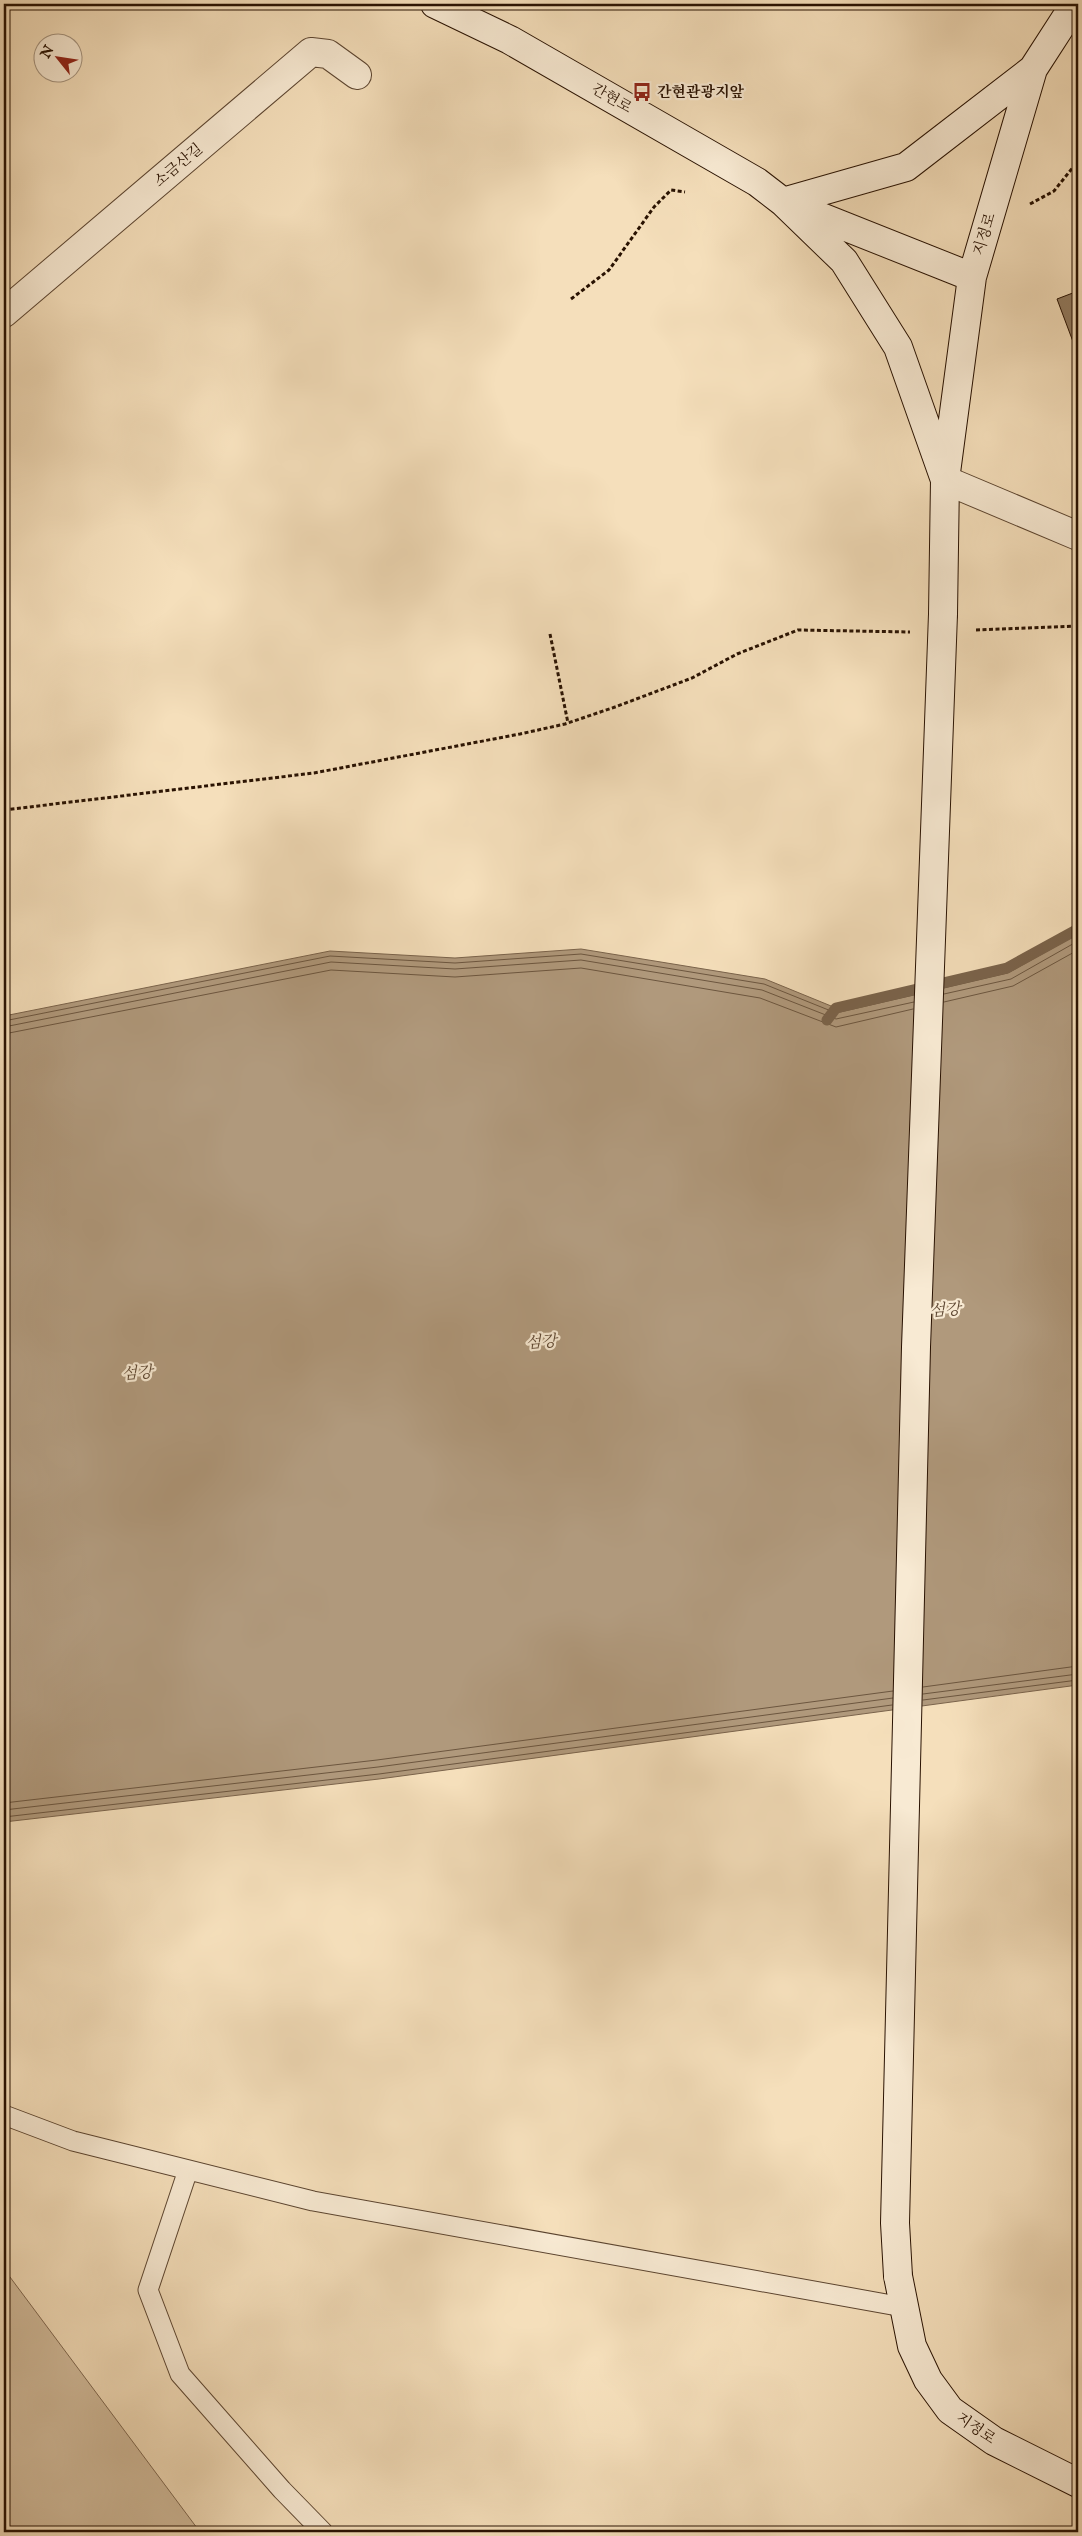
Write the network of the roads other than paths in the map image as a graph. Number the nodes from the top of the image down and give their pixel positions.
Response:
1 (435, 4) edge
2 (1075, 4) edge
3 (1033, 69) junction
4 (357, 75) dead end
5 (783, 202) junction
6 (972, 277) junction
7 (4, 313) edge
8 (945, 480) junction
9 (1078, 536) edge
10 (4, 2115) edge
11 (188, 2170) junction
12 (903, 2307) junction
13 (1078, 2483) edge
14 (324, 2532) edge

1 - 5 main road, 간현로
2 - 3 main road, 지정로
3 - 5 main road
3 - 6 main road, 지정로
4 - 7 main road, 소금산길
5 - 6 main road
5 - 8 main road
6 - 8 main road, 지정로
8 - 9 main road
8 - 12 main road, 지정로, bridge
10 - 11 lane
11 - 12 lane
11 - 14 lane
12 - 13 main road, 지정로

